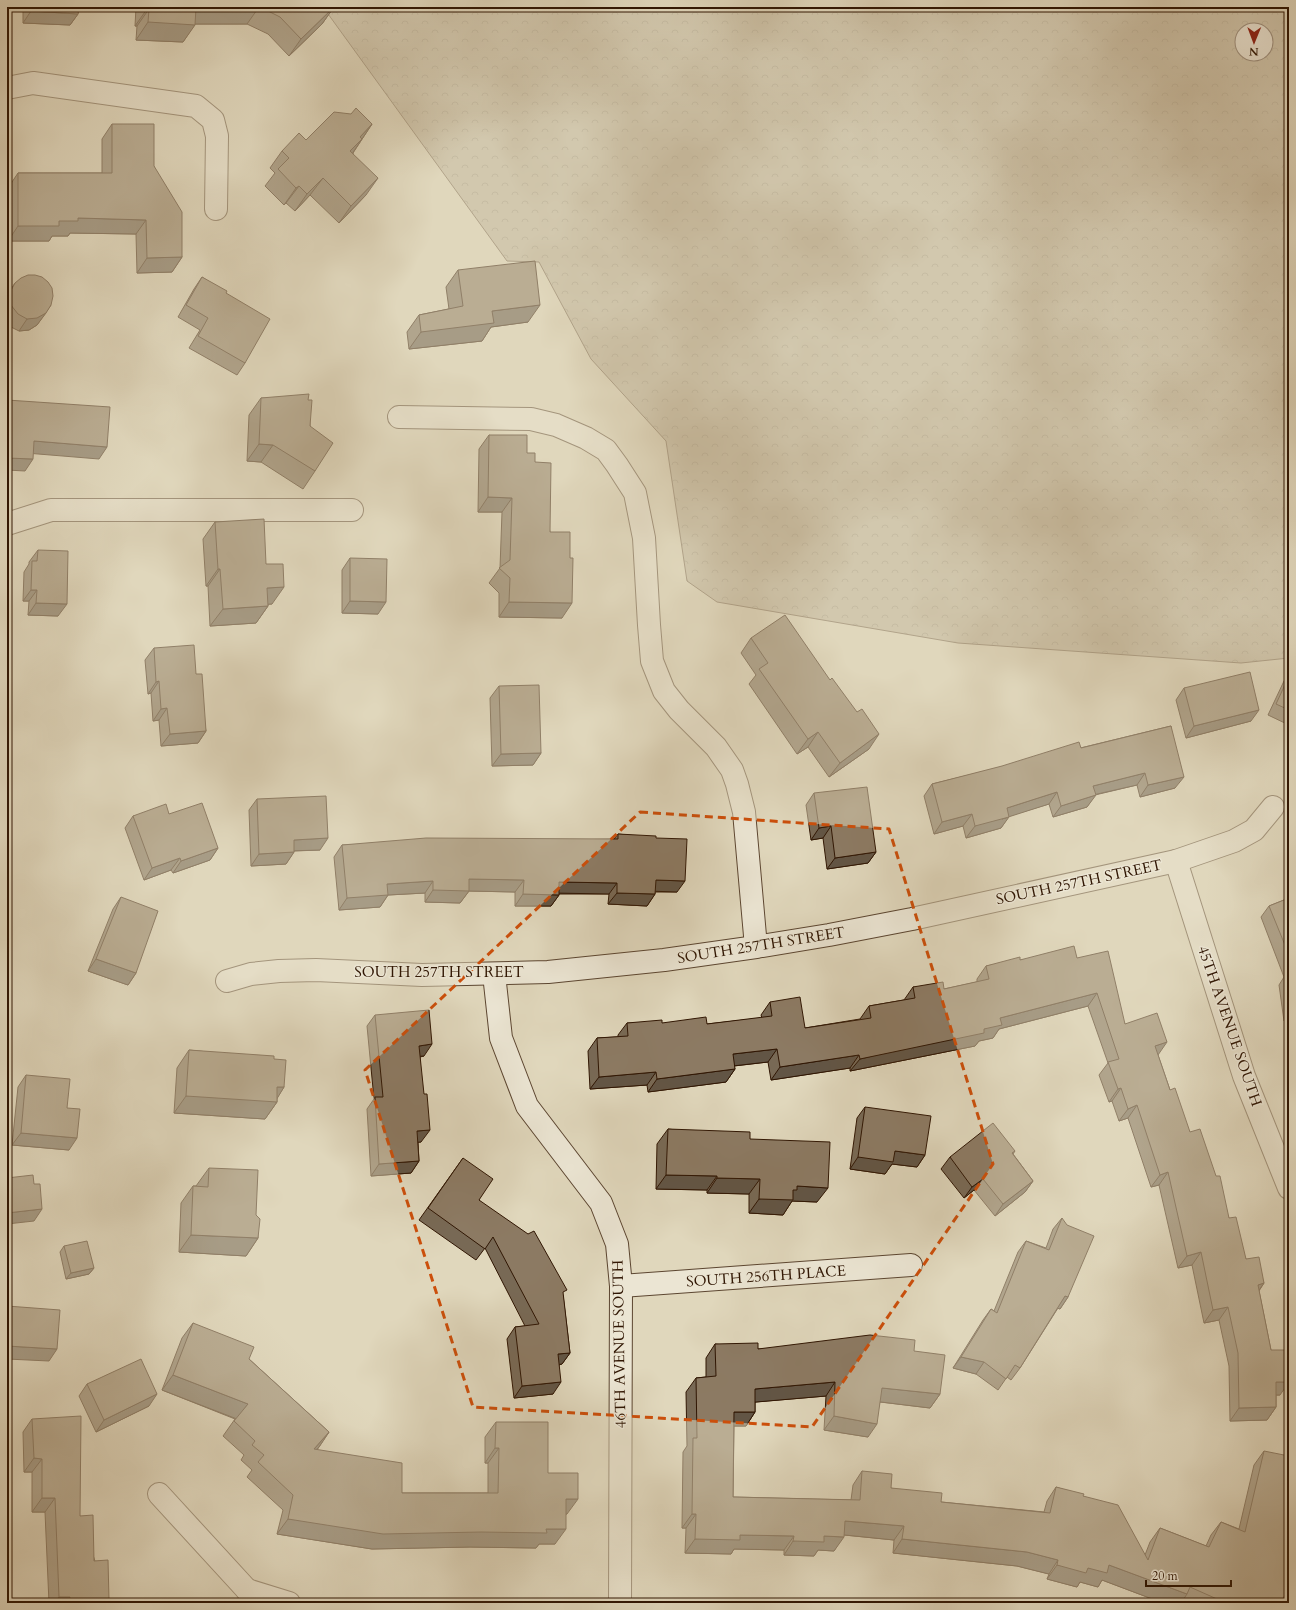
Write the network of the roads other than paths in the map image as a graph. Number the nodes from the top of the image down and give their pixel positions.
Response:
1 (7, 88) edge
2 (216, 209) dead end
3 (399, 417) dead end
4 (352, 510) dead end
5 (7, 524) edge
6 (1273, 807) dead end
7 (1176, 861) junction
8 (756, 947) junction
9 (494, 974) junction
10 (226, 981) dead end
11 (1289, 1188) edge
12 (911, 1265) dead end
13 (621, 1286) junction
14 (159, 1494) dead end
15 (243, 1597) edge
16 (289, 1603) edge
17 (620, 1603) edge

1 - 2 street
3 - 8 street
4 - 5 street
6 - 7 street, SOUTH 257TH STREET
7 - 8 street, SOUTH 257TH STREET
7 - 11 street, 45TH AVENUE SOUTH
8 - 9 street, SOUTH 257TH STREET
9 - 10 street, SOUTH 257TH STREET
9 - 13 street, 46TH AVENUE SOUTH
12 - 13 street, SOUTH 256TH PLACE
13 - 17 street, 46TH AVENUE SOUTH
14 - 15 street
15 - 16 street

